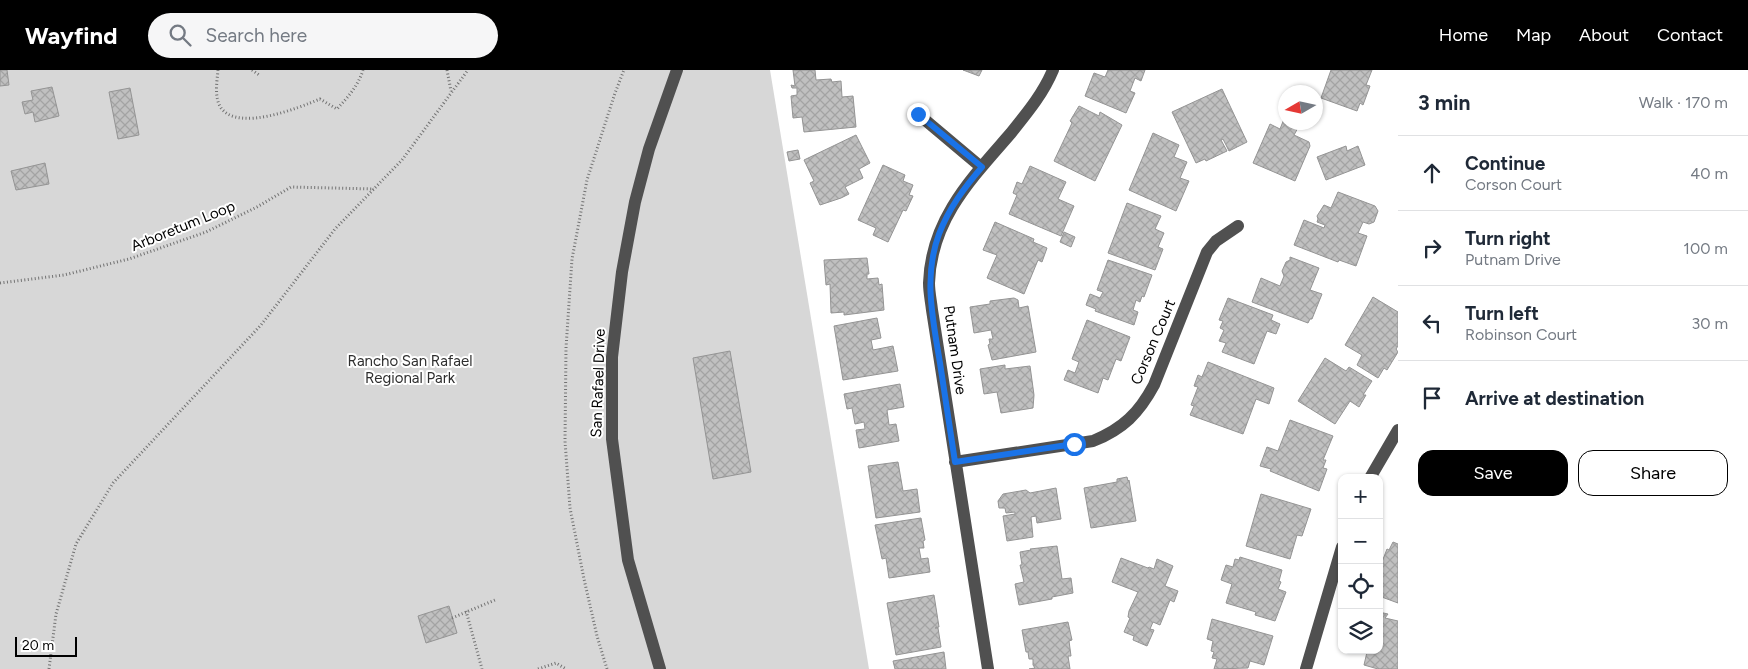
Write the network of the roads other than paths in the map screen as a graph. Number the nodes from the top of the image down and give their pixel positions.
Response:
1 (677, 70) edge
2 (1053, 70) edge
3 (918, 114) dead end
4 (982, 167) junction
5 (1238, 226) dead end
6 (1398, 430) edge
7 (955, 462) junction
8 (1372, 474) edge
9 (1338, 561) edge
10 (660, 669) edge
11 (988, 669) edge
12 (1306, 669) edge

1 - 10 street, San Rafael Drive
2 - 4 street, Putnam Drive
3 - 4 street
4 - 7 street, Putnam Drive
5 - 7 street, Corson Court
6 - 8 street
7 - 11 street, Putnam Drive
9 - 12 street

